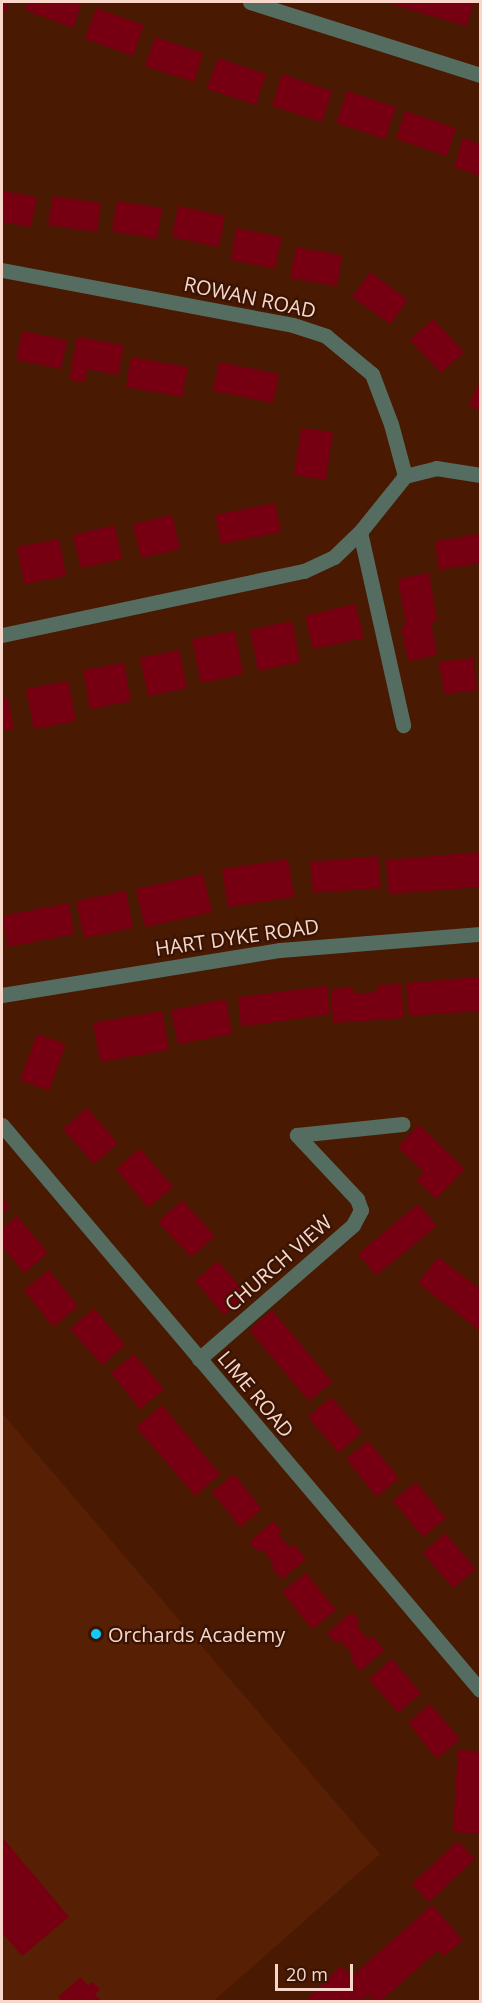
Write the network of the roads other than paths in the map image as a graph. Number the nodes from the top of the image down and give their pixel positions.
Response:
1 (250, 2) edge
2 (480, 75) edge
3 (2, 270) edge
4 (480, 475) edge
5 (405, 476) junction
6 (360, 532) junction
7 (2, 635) edge
8 (404, 725) dead end
9 (480, 934) edge
10 (2, 995) edge
11 (402, 1124) dead end
12 (2, 1125) edge
13 (199, 1359) junction
14 (480, 1690) edge

1 - 2 street
3 - 5 street, ROWAN ROAD
4 - 5 street
5 - 6 street
6 - 7 street
6 - 8 street
9 - 10 street, HART DYKE ROAD
11 - 13 street, CHURCH VIEW
12 - 13 street, LIME ROAD
13 - 14 street, LIME ROAD

